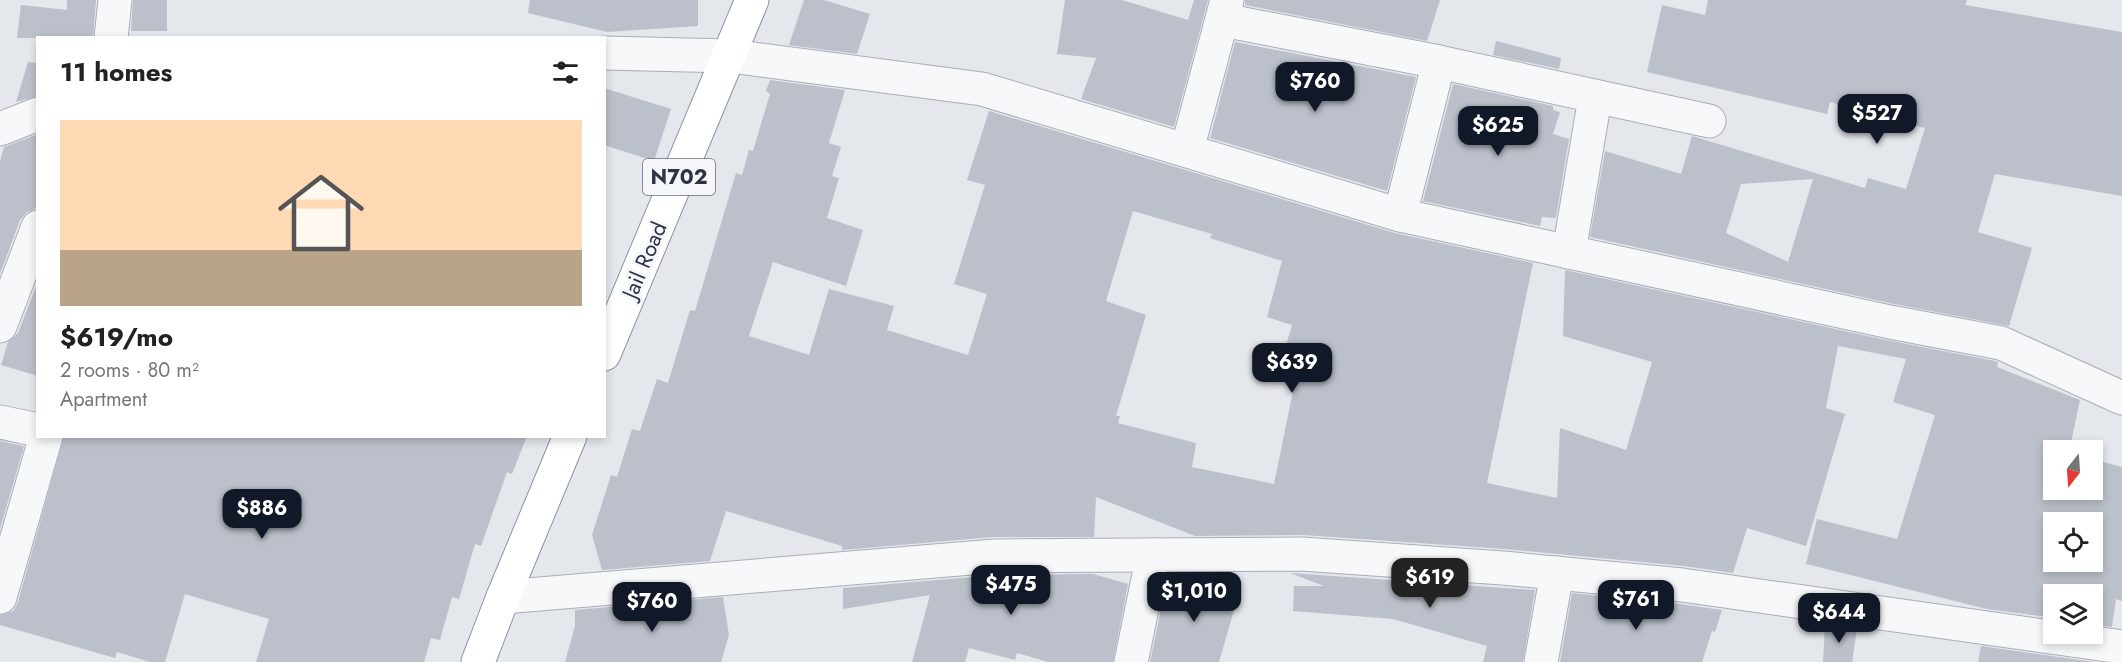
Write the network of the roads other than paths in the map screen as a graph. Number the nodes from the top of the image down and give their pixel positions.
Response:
1 (115, 0) edge
2 (752, 0) edge
3 (1225, 10) edge
4 (111, 36) edge
5 (606, 53) edge
6 (730, 56) junction
7 (1439, 62) junction
8 (1595, 98) junction
9 (36, 115) edge
10 (1709, 121) dead end
11 (0, 129) edge
12 (1187, 150) junction
13 (1400, 215) junction
14 (36, 231) edge
15 (1569, 252) junction
16 (6, 294) edge
17 (0, 326) edge
18 (606, 349) edge
19 (2122, 398) edge
20 (0, 422) edge
21 (36, 430) edge
22 (45, 438) edge
23 (569, 438) edge
24 (1153, 555) junction
25 (1557, 573) junction
26 (0, 597) edge
27 (503, 597) junction
28 (2122, 647) edge
29 (478, 662) edge
30 (1131, 662) edge
31 (1541, 662) edge

1 - 4 street
2 - 6 highway, Jail Road / N702
3 - 7 street
3 - 12 street
5 - 6 street
6 - 12 street
6 - 18 highway, Jail Road / N702
7 - 8 street
7 - 13 street
8 - 10 street
8 - 15 street
9 - 11 street
12 - 13 street
13 - 15 street
14 - 16 street
15 - 19 street
16 - 17 street
20 - 21 street
22 - 26 street
23 - 27 highway
24 - 25 street
24 - 27 street
24 - 30 street
25 - 28 street
25 - 31 street
27 - 29 highway

